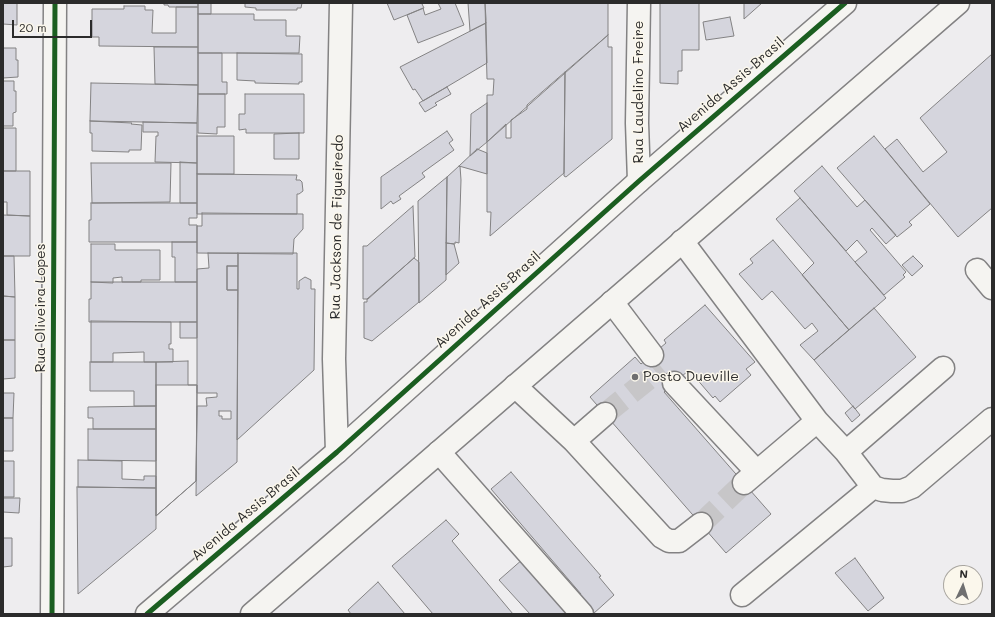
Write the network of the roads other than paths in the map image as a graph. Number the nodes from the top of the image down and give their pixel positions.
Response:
1 (55, 3) edge
2 (341, 3) edge
3 (639, 3) edge
4 (845, 3) edge
5 (958, 3) edge
6 (639, 181) junction
7 (682, 241) junction
8 (977, 270) dead end
9 (992, 288) edge
10 (612, 302) junction
11 (652, 355) dead end
12 (943, 368) dead end
13 (674, 382) dead end
14 (515, 386) junction
15 (606, 414) tunnel mouth
16 (992, 419) edge
17 (817, 421) junction
18 (574, 441) junction
19 (337, 452) junction
20 (439, 452) junction
21 (846, 452) junction
22 (873, 487) junction
23 (702, 524) tunnel mouth
24 (742, 594) dead end
25 (52, 614) edge
26 (147, 614) edge
27 (252, 614) edge
28 (582, 614) edge

1 - 25 main road, Rua Oliveira Lopes
2 - 19 main road, Rua Jackson de Figueiredo
3 - 6 main road, Rua Laudelino Freire
4 - 6 main road, Avenida Assis Brasil
5 - 7 main road
6 - 19 main road, Avenida Assis Brasil
7 - 10 main road
7 - 17 main road
8 - 9 main road
10 - 11 main road
10 - 14 main road
12 - 21 main road
13 - 17 main road
14 - 18 main road
14 - 20 main road
15 - 18 main road
16 - 22 main road
17 - 21 main road
18 - 23 main road
19 - 26 main road, Avenida Assis Brasil
20 - 27 main road
20 - 28 main road
21 - 22 main road
22 - 24 main road

